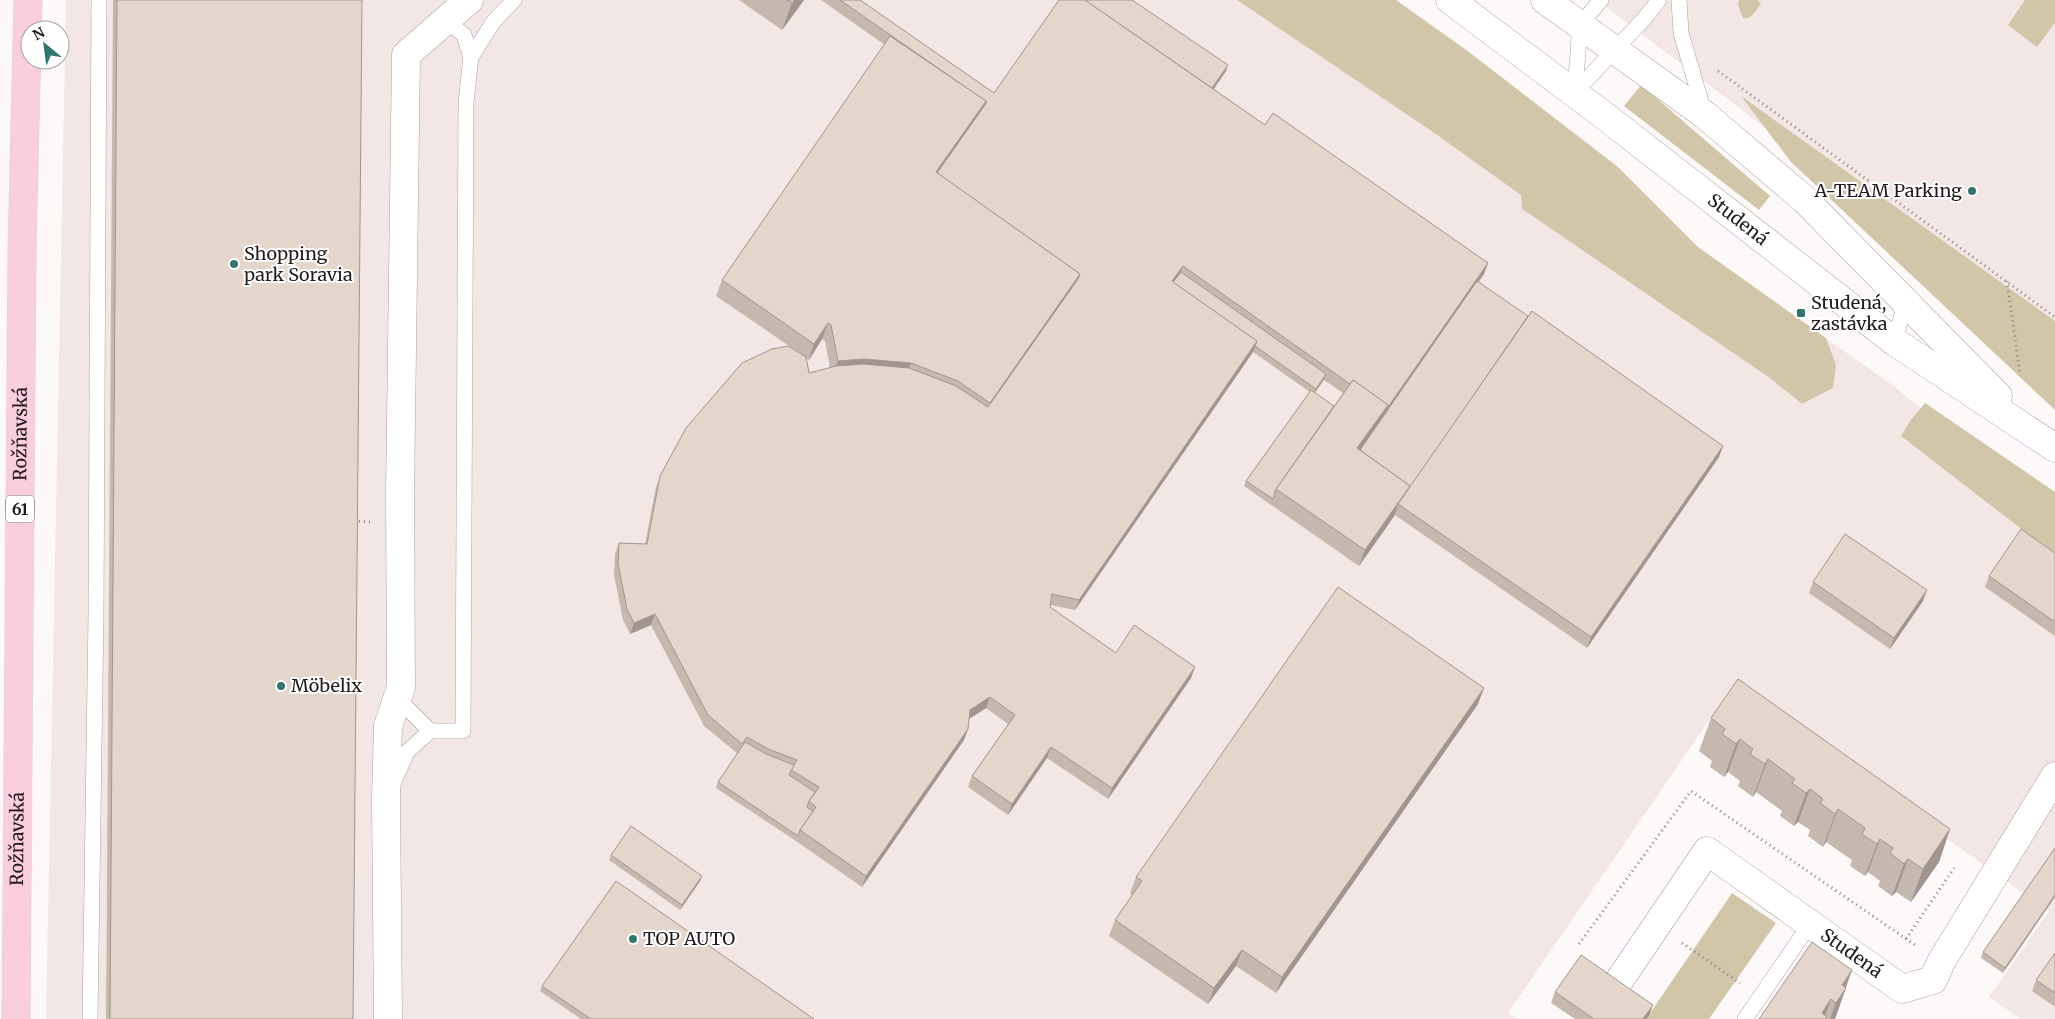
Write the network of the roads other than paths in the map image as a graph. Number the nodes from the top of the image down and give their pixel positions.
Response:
1 (28, 0) edge
2 (98, 0) edge
3 (468, 0) edge
4 (514, 0) edge
5 (1450, 0) edge
6 (1545, 0) edge
7 (1601, 0) edge
8 (1659, 0) edge
9 (1678, 0) edge
10 (446, 20) junction
11 (1580, 25) junction
12 (1615, 50) junction
13 (471, 57) junction
14 (1575, 92) junction
15 (1705, 115) junction
16 (1904, 300) junction
17 (1895, 342) junction
18 (2032, 431) junction
19 (2055, 448) edge
20 (397, 698) junction
21 (430, 732) junction
22 (2055, 776) edge
23 (386, 799) junction
24 (1810, 924) junction
25 (1619, 981) edge
26 (16, 1019) edge
27 (90, 1019) edge
28 (388, 1019) edge
29 (1744, 1019) edge

1 - 26 main road, Rožňavská / 61
2 - 27 lane
3 - 10 street
4 - 13 lane
5 - 14 street, Studená
6 - 11 street, Studená
7 - 11 lane
8 - 12 lane
9 - 15 lane
10 - 13 lane
10 - 20 street
11 - 12 street, Studená
11 - 14 lane
12 - 14 lane
12 - 15 street, Studená
13 - 21 lane
14 - 17 street, Studená
15 - 16 street, Studená
16 - 17 lane
16 - 18 street, Studená
17 - 18 street, Studená
18 - 19 street, Studená
20 - 21 lane
20 - 23 street
21 - 23 lane
22 - 24 street, Studená
23 - 28 street
24 - 25 street, Studená
24 - 29 lane

